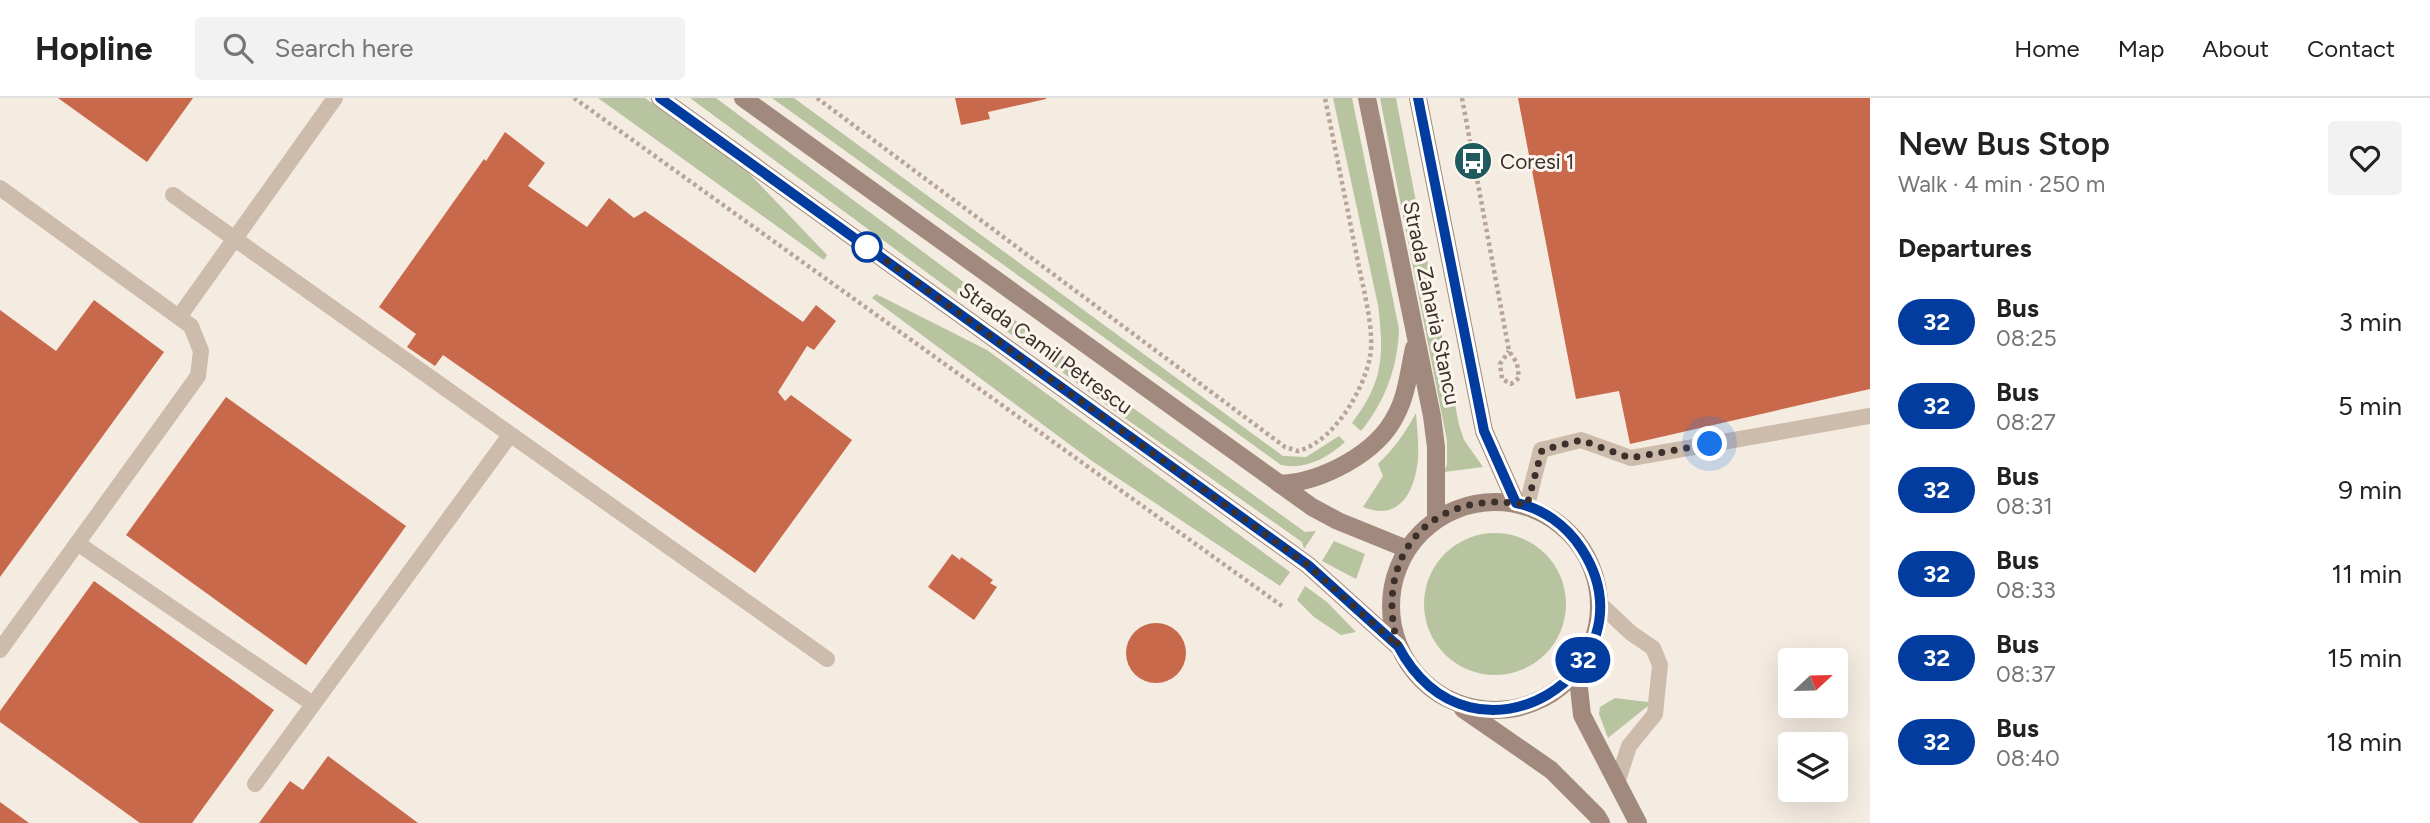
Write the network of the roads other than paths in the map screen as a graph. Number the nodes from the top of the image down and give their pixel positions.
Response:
1 (335, 98) edge
2 (660, 98) edge
3 (743, 98) edge
4 (1367, 98) edge
5 (1418, 98) edge
6 (0, 188) edge
7 (173, 195) dead end
8 (234, 240) junction
9 (178, 317) junction
10 (1416, 341) junction
11 (1870, 416) edge
12 (510, 435) junction
13 (1280, 484) junction
14 (1522, 504) junction
15 (1436, 518) junction
16 (77, 543) junction
17 (1407, 549) junction
18 (1599, 603) junction
19 (1398, 646) junction
20 (0, 650) edge
21 (827, 659) dead end
22 (1577, 670) junction
23 (1452, 701) junction
24 (313, 704) junction
25 (1618, 780) junction
26 (255, 784) dead end
27 (1601, 823) edge
28 (1639, 823) edge

1 - 8 lane
2 - 19 main road, Strada Camil Petrescu
3 - 13 main road, Strada Camil Petrescu
4 - 10 main road, Strada Zaharia Stancu
5 - 14 main road, Strada Zaharia Stancu
6 - 9 lane
7 - 8 lane
8 - 9 lane
8 - 12 lane
9 - 16 lane
10 - 13 main road
10 - 15 main road, Strada Zaharia Stancu
11 - 14 lane
12 - 21 lane
12 - 24 lane
13 - 17 main road, Strada Camil Petrescu
14 - 15 main road
14 - 18 main road
15 - 17 main road
16 - 20 lane
16 - 24 lane
17 - 19 main road
18 - 22 main road
18 - 25 lane
19 - 23 main road
22 - 23 main road
22 - 25 main road
23 - 27 main road
24 - 26 lane
25 - 28 main road

